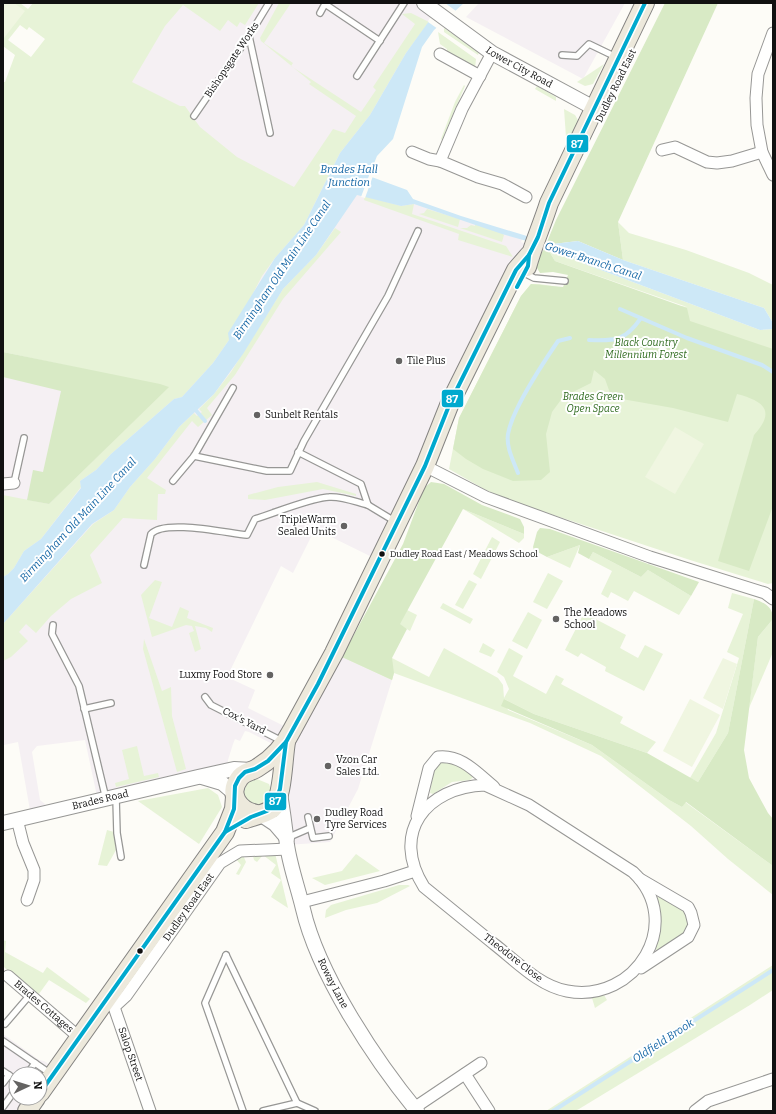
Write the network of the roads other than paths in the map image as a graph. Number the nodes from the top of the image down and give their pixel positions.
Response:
1 (269, 3) edge
2 (404, 3) edge
3 (645, 3) edge
4 (656, 3) edge
5 (429, 7) edge
6 (320, 13) dead end
7 (773, 33) edge
8 (249, 36) junction
9 (380, 41) junction
10 (492, 53) junction
11 (440, 54) dead end
12 (562, 55) dead end
13 (768, 57) edge
14 (622, 61) junction
15 (357, 76) dead end
16 (480, 76) junction
17 (597, 114) junction
18 (194, 116) dead end
19 (270, 133) dead end
20 (662, 150) dead end
21 (412, 152) dead end
22 (762, 152) junction
23 (440, 161) junction
24 (773, 175) edge
25 (526, 197) dead end
26 (418, 231) dead end
27 (520, 272) junction
28 (565, 281) dead end
29 (233, 388) dead end
30 (24, 438) dead end
31 (298, 452) junction
32 (194, 456) junction
33 (425, 466) junction
34 (173, 481) dead end
35 (9, 483) edge
36 (368, 505) junction
37 (396, 522) junction
38 (144, 565) dead end
39 (773, 599) edge
40 (53, 625) dead end
41 (205, 697) dead end
42 (111, 703) dead end
43 (84, 709) junction
44 (286, 742) junction
45 (253, 770) junction
46 (198, 777) junction
47 (498, 790) junction
48 (280, 792) junction
49 (235, 796) junction
50 (111, 798) junction
51 (259, 814) junction
52 (308, 817) dead end
53 (17, 820) junction
54 (3, 823) edge
55 (414, 827) junction
56 (310, 828) junction
57 (225, 832) junction
58 (329, 836) dead end
59 (287, 844) junction
60 (121, 857) dead end
61 (415, 871) junction
62 (639, 878) junction
63 (27, 900) dead end
64 (302, 902) junction
65 (632, 974) junction
66 (5, 978) edge
67 (29, 996) junction
68 (111, 1003) junction
69 (5, 1024) dead end
70 (80, 1038) junction
71 (3, 1042) edge
72 (35, 1063) junction
73 (481, 1064) dead end
74 (33, 1066) edge
75 (3, 1071) edge
76 (465, 1074) junction
77 (8, 1075) joint
78 (53, 1076) junction
79 (773, 1079) edge
80 (3, 1083) edge
81 (48, 1083) edge
82 (297, 1103) junction
83 (416, 1109) edge
84 (150, 1111) edge
85 (243, 1111) edge
86 (263, 1111) edge
87 (315, 1111) edge
88 (489, 1111) edge
89 (695, 1111) edge

1 - 8 lane, Bishopsgate Works
2 - 9 lane
3 - 14 main road, Dudley Road East
4 - 14 main road, Dudley Road East
5 - 10 street, Lower City Road
6 - 9 lane
7 - 13 street
8 - 18 lane, Bishopsgate Works
8 - 19 lane
9 - 15 lane
10 - 16 street
10 - 17 street, Lower City Road
11 - 16 street
12 - 14 lane
13 - 22 street
14 - 17 main road, Dudley Road East
16 - 23 street
17 - 27 main road, Dudley Road East
20 - 22 street
21 - 23 street
22 - 24 street
23 - 25 street
26 - 31 lane
27 - 28 lane
27 - 33 main road, Dudley Road East
29 - 32 lane
30 - 35 lane
31 - 32 lane
31 - 36 lane
32 - 34 lane
33 - 37 main road, Dudley Road East
33 - 39 street
36 - 37 lane
36 - 38 lane
37 - 44 main road, Dudley Road East
40 - 43 lane
41 - 44 lane, Cox's Yard
42 - 43 lane
43 - 50 lane
44 - 45 main road, Dudley Road East
44 - 48 main road, Dudley Road East
45 - 46 street, Brades Road
45 - 48 main road
45 - 49 main road, Dudley Road East
46 - 49 street, Brades Road
46 - 50 street, Brades Road
47 - 55 street, Theodore Close
47 - 55 street, Theodore Close
47 - 62 street, Theodore Close
48 - 51 main road, Dudley Road East
48 - 59 street, Roway Lane
49 - 51 main road
49 - 57 main road, Dudley Road East
50 - 53 street, Brades Road
50 - 60 lane
51 - 57 main road, Dudley Road East
51 - 59 street, Roway Lane
52 - 56 lane
53 - 54 street, Brades Road
53 - 63 street
55 - 61 street, Theodore Close
56 - 58 lane
56 - 59 lane
57 - 68 main road, Dudley Road East
59 - 64 street, Roway Lane
59 - 68 street, Dudley Road East
61 - 64 street
61 - 65 street, Theodore Close
62 - 65 street, Theodore Close
62 - 65 street, Theodore Close
64 - 83 street, Roway Lane
66 - 67 street, Brades Cottages
67 - 69 lane
67 - 70 street, Brades Cottages
68 - 70 main road, Dudley Road East
68 - 84 street, Salop Street
70 - 78 main road, Dudley Road East
71 - 72 lane
72 - 74 lane
72 - 78 lane
73 - 76 street
75 - 77 lane
76 - 83 street
76 - 88 street
77 - 80 lane
78 - 81 main road, Dudley Road East
79 - 89 street
82 - 85 lane
82 - 86 lane
82 - 87 lane

